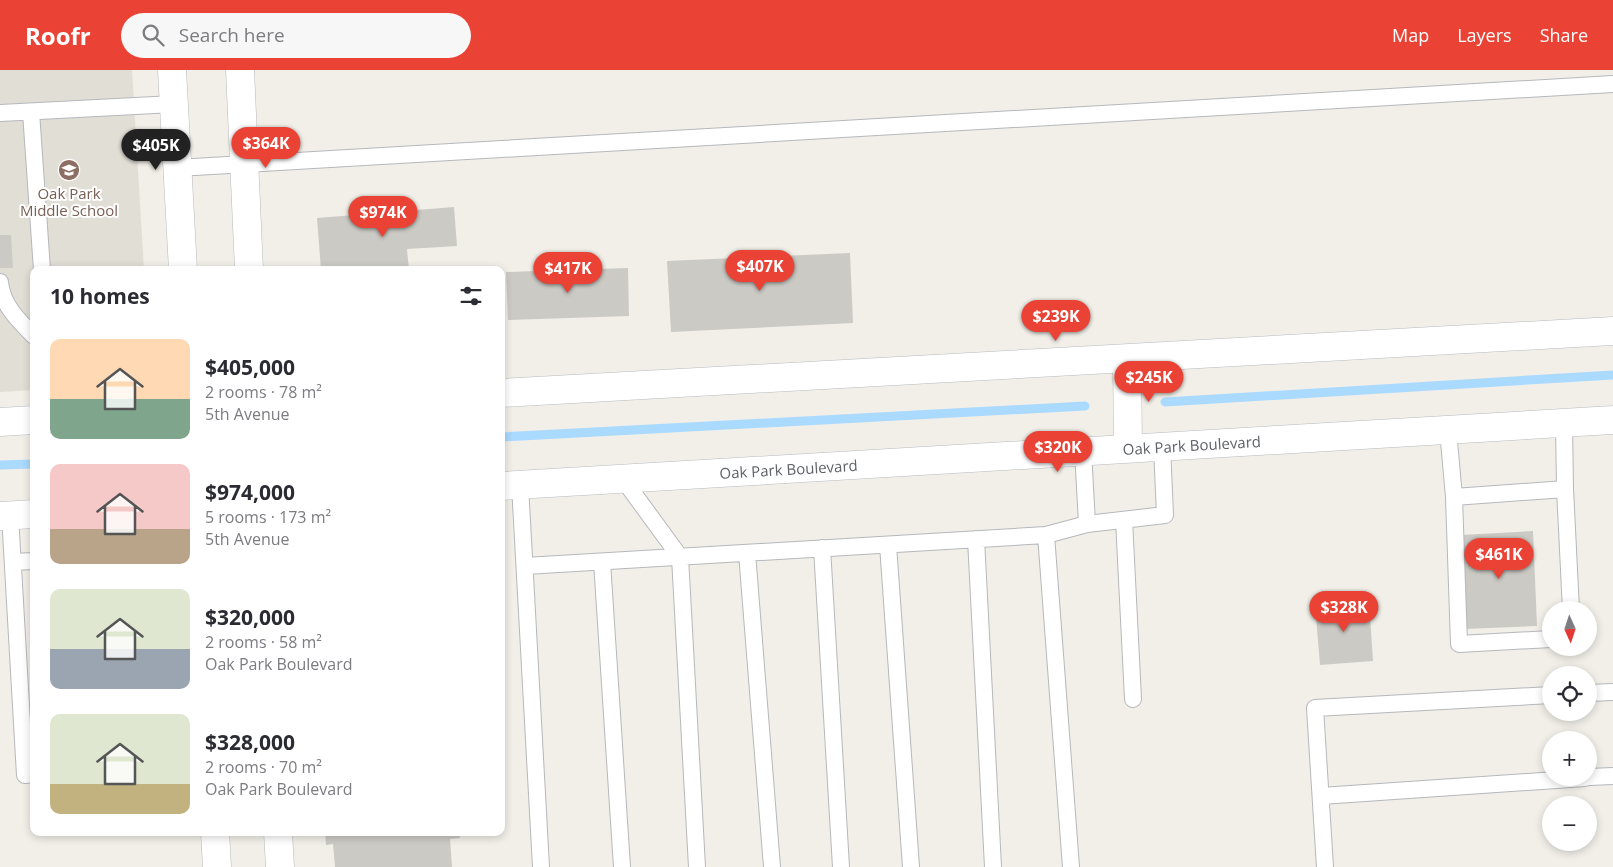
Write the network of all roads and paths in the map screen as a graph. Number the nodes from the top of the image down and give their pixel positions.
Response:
1 (172, 70) edge
2 (240, 70) edge
3 (1613, 84) edge
4 (174, 104) junction
5 (31, 112) junction
6 (0, 113) edge
7 (244, 163) junction
8 (177, 168) junction
9 (42, 266) edge
10 (183, 266) edge
11 (249, 266) edge
12 (0, 282) edge
13 (30, 331) edge
14 (1613, 331) edge
15 (1127, 359) junction
16 (505, 393) edge
17 (30, 420) edge
18 (1613, 420) edge
19 (0, 422) edge
20 (1564, 423) junction
21 (1448, 430) junction
22 (1162, 446) junction
23 (1128, 448) junction
24 (1083, 451) junction
25 (624, 479) junction
26 (511, 486) edge
27 (1565, 490) junction
28 (1454, 497) junction
29 (15, 515) edge
30 (1124, 520) junction
31 (1087, 524) junction
32 (1046, 535) junction
33 (976, 539) junction
34 (888, 544) junction
35 (822, 548) junction
36 (747, 553) junction
37 (680, 557) junction
38 (30, 560) edge
39 (13, 562) junction
40 (602, 562) junction
41 (525, 566) junction
42 (1571, 601) edge
43 (1542, 639) edge
44 (1613, 692) edge
45 (1597, 693) edge
46 (1542, 695) edge
47 (1132, 699) dead end
48 (30, 774) edge
49 (1613, 776) edge
50 (1597, 777) edge
51 (1542, 781) edge
52 (1321, 796) junction
53 (215, 836) edge
54 (278, 836) edge
55 (217, 867) edge
56 (280, 867) edge
57 (541, 867) edge
58 (622, 867) edge
59 (696, 867) edge
60 (772, 867) edge
61 (841, 867) edge
62 (911, 867) edge
63 (993, 867) edge
64 (1071, 867) edge
65 (1325, 867) edge

1 - 4 street
2 - 7 street
3 - 7 lane
4 - 5 lane
4 - 8 street
5 - 6 lane
5 - 9 lane
7 - 8 lane
7 - 11 street
8 - 10 street
12 - 13 lane
14 - 15 street
15 - 16 street
15 - 23 street
17 - 19 street
18 - 20 street, Oak Park Boulevard
20 - 21 street, Oak Park Boulevard
20 - 27 lane
21 - 22 street, Oak Park Boulevard
21 - 28 lane
22 - 23 street, Oak Park Boulevard
22 - 30 lane
23 - 24 street, Oak Park Boulevard
24 - 25 street, Oak Park Boulevard
24 - 31 lane
25 - 26 street, Oak Park Boulevard
25 - 37 lane
26 - 41 lane
27 - 28 lane
27 - 42 lane
28 - 43 lane
29 - 39 lane
30 - 31 lane
30 - 47 lane
31 - 32 lane
32 - 33 lane
32 - 64 lane
33 - 34 lane
33 - 63 lane
34 - 35 lane
34 - 62 lane
35 - 36 lane
35 - 61 lane
36 - 37 lane
36 - 60 lane
37 - 40 lane
37 - 59 lane
38 - 39 lane
39 - 48 lane
40 - 41 lane
40 - 58 lane
41 - 57 lane
44 - 45 lane
46 - 52 lane
49 - 50 lane
51 - 52 lane
52 - 65 lane
53 - 55 street
54 - 56 street

